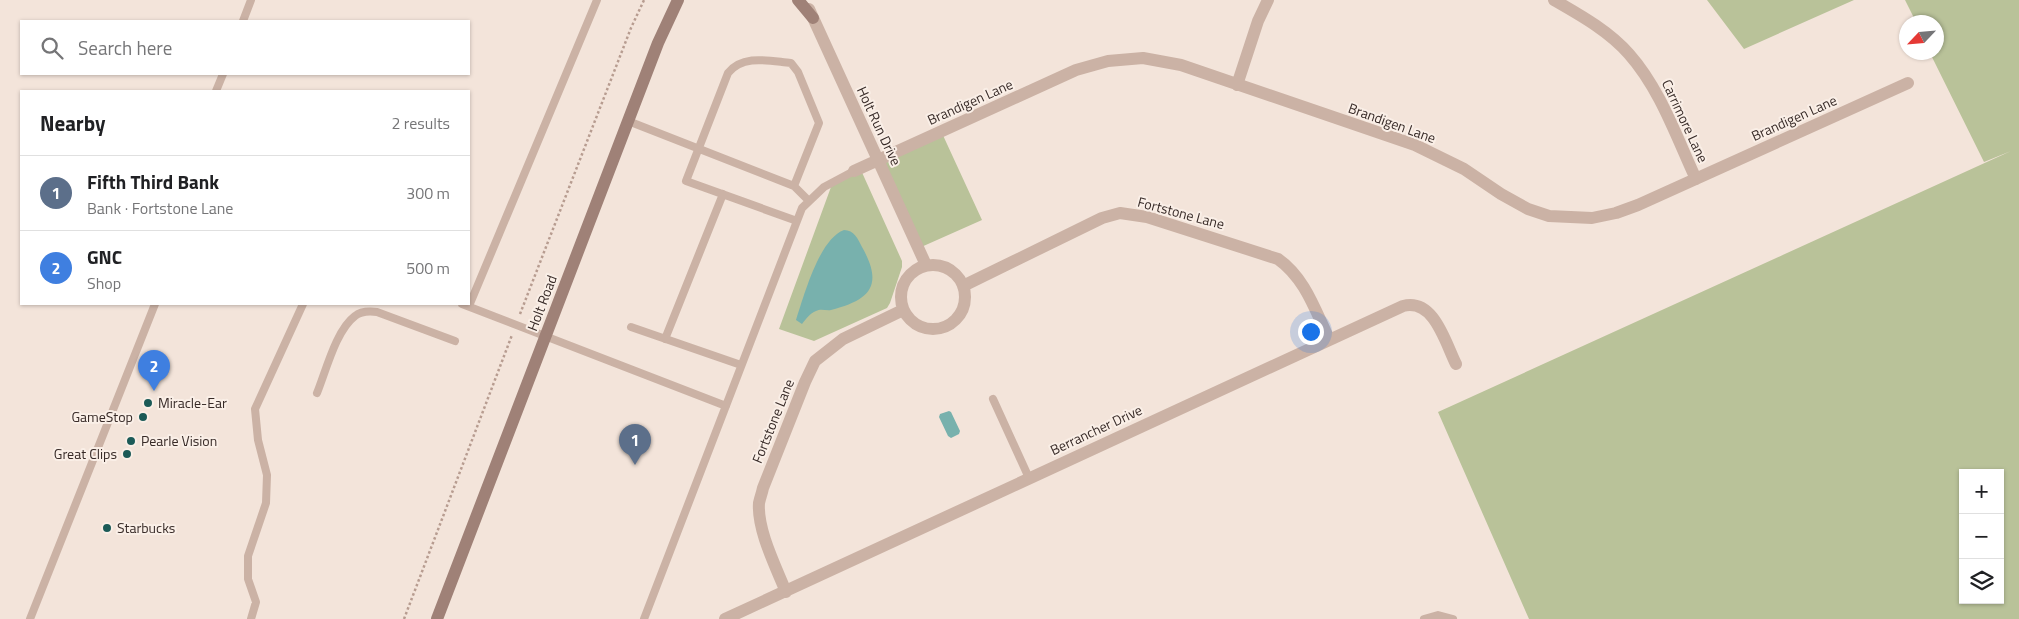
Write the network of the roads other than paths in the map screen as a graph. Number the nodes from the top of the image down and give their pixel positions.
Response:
1 (251, 0) edge
2 (597, 0) edge
3 (678, 0) edge
4 (798, 0) edge
5 (805, 0) edge
6 (1268, 0) edge
7 (1554, 0) edge
8 (813, 18) junction
9 (243, 20) edge
10 (223, 75) edge
11 (1908, 83) dead end
12 (1237, 85) junction
13 (216, 90) edge
14 (628, 121) junction
15 (698, 149) junction
16 (878, 160) junction
17 (854, 171) joint
18 (1696, 179) junction
19 (794, 186) junction
20 (723, 194) junction
21 (809, 201) junction
22 (797, 221) junction
23 (926, 265) junction
24 (963, 286) junction
25 (470, 296) edge
26 (155, 305) edge
27 (304, 305) edge
28 (466, 305) edge
29 (903, 310) junction
30 (631, 327) dead end
31 (546, 336) junction
32 (665, 339) junction
33 (1329, 339) junction
34 (455, 341) dead end
35 (1456, 364) dead end
36 (741, 365) junction
37 (318, 393) dead end
38 (993, 399) dead end
39 (726, 406) junction
40 (1029, 478) junction
41 (786, 592) junction
42 (30, 619) edge
43 (251, 619) edge
44 (437, 619) edge
45 (644, 619) edge
46 (724, 619) edge
47 (1424, 619) edge
48 (1453, 619) edge

1 - 9 lane
2 - 25 lane
3 - 14 main road, Holt Road
4 - 8 main road
5 - 8 street, Holt Run Drive
6 - 12 street
7 - 18 street, Carrimore Lane
8 - 16 street, Holt Run Drive
10 - 13 lane
11 - 18 street, Brandigen Lane
12 - 16 street, Brandigen Lane
12 - 18 street, Brandigen Lane
14 - 15 lane
14 - 31 main road, Holt Road
15 - 19 lane
15 - 19 lane
15 - 20 lane
16 - 17 street, Brandigen Lane
16 - 23 street, Holt Run Drive
17 - 21 lane
19 - 21 lane
20 - 22 lane
20 - 32 lane
21 - 22 lane
22 - 36 lane
23 - 24 street
23 - 29 street
24 - 29 street
24 - 33 street, Fortstone Lane
26 - 42 lane
27 - 43 lane
28 - 31 lane
29 - 41 street, Fortstone Lane
30 - 32 lane
31 - 39 lane
31 - 44 main road, Holt Road
32 - 36 lane
33 - 35 street, Berrancher Drive
33 - 40 street, Berrancher Drive
34 - 37 lane
36 - 39 lane
38 - 40 lane
39 - 45 lane
40 - 41 street, Berrancher Drive
41 - 46 street, Berrancher Drive
47 - 48 lane

